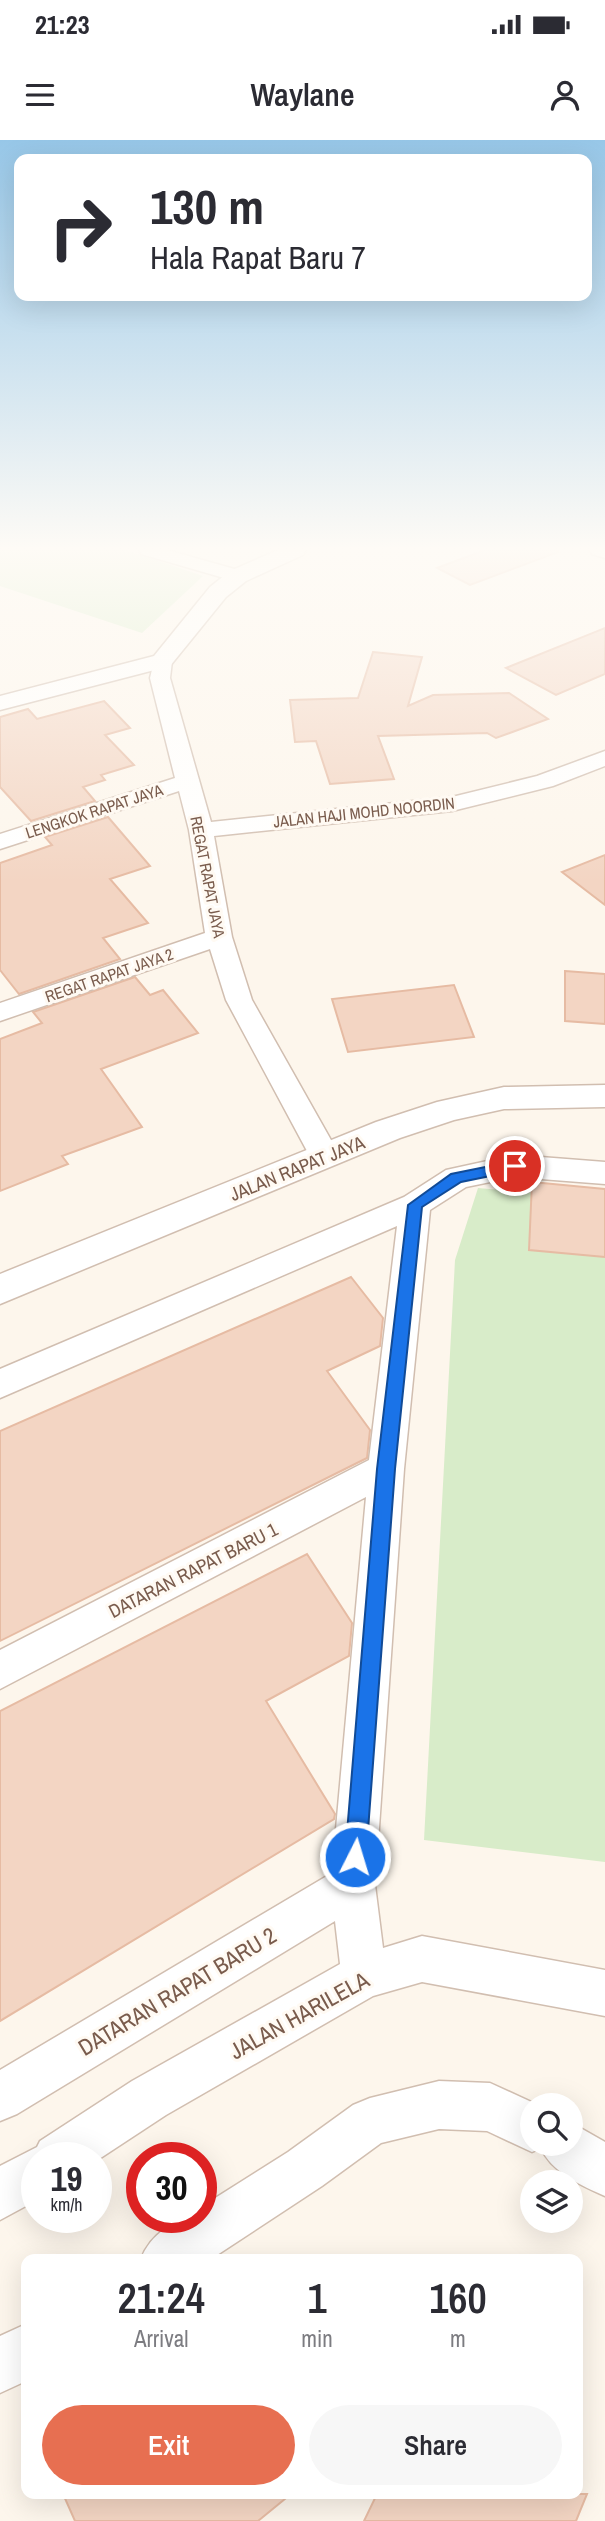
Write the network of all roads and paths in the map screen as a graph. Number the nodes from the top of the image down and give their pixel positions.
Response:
1 (162, 662) joint
2 (0, 703) edge
3 (605, 758) edge
4 (188, 781) junction
5 (201, 830) junction
6 (0, 842) edge
7 (219, 937) junction
8 (0, 1012) edge
9 (605, 1096) edge
10 (325, 1156) junction
11 (605, 1173) edge
12 (415, 1205) junction
13 (0, 1290) edge
14 (0, 1384) edge
15 (386, 1469) junction
16 (0, 1670) edge
17 (353, 1885) junction
18 (364, 1976) junction
19 (605, 1993) edge
20 (0, 2097) edge
21 (520, 2122) edge
22 (82, 2142) edge
23 (583, 2156) edge
24 (605, 2171) edge
25 (21, 2181) edge
26 (0, 2195) edge
27 (174, 2254) edge
28 (21, 2353) edge
29 (0, 2367) edge

1 - 2 street
1 - 4 street, REGAT RAPAT JAYA
3 - 5 street, JALAN HAJI MOHD NOORDIN
4 - 5 street, REGAT RAPAT JAYA
4 - 6 street, LENGKOK RAPAT JAYA
5 - 7 street, REGAT RAPAT JAYA
7 - 8 street, REGAT RAPAT JAYA 2
7 - 10 street, REGAT RAPAT JAYA
9 - 10 street, JALAN RAPAT JAYA
10 - 13 street, JALAN RAPAT JAYA
11 - 12 street
12 - 14 street
12 - 15 street
15 - 16 street, DATARAN RAPAT BARU 1
15 - 17 street
17 - 18 street
17 - 20 street, DATARAN RAPAT BARU 2
18 - 19 street, JALAN HARILELA
18 - 22 street, JALAN HARILELA
21 - 27 street
23 - 24 street
25 - 26 street
28 - 29 street

